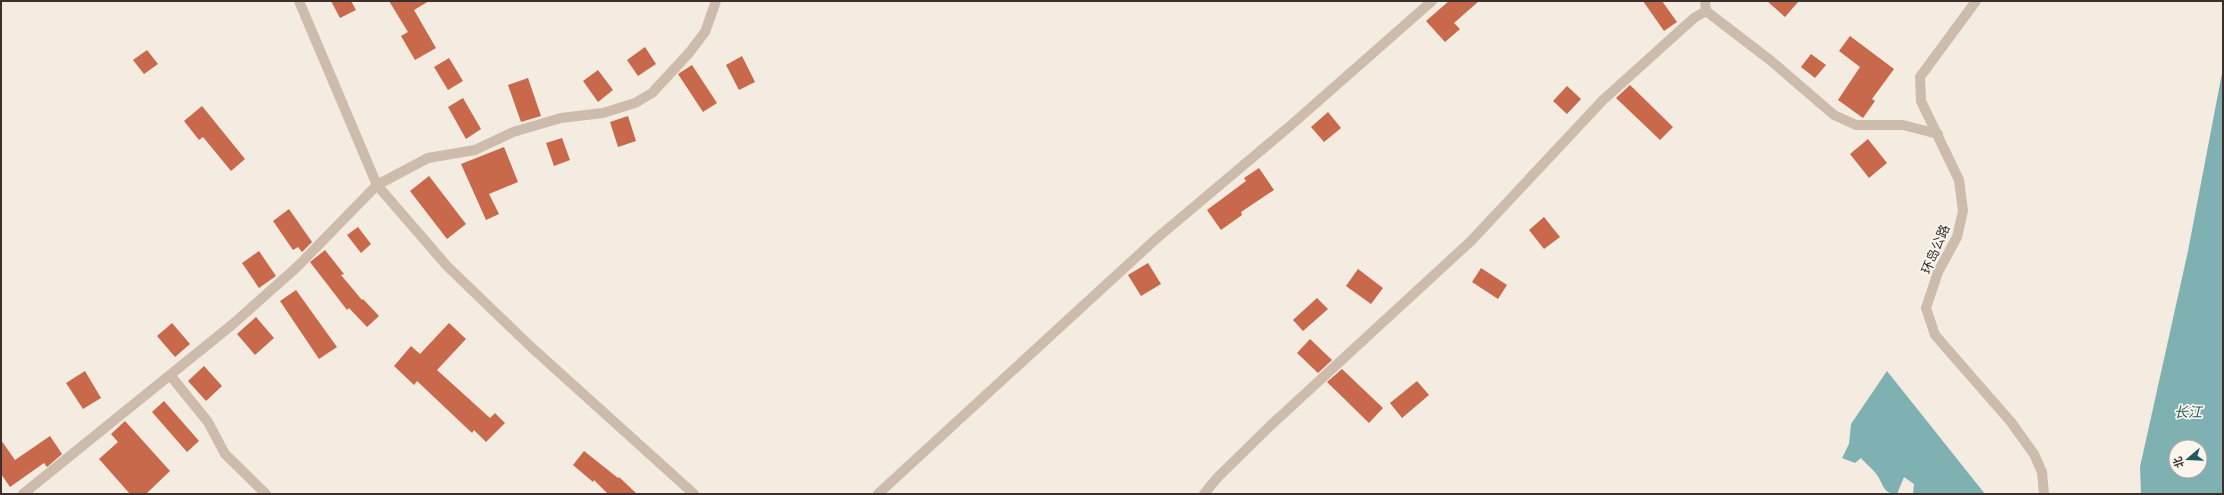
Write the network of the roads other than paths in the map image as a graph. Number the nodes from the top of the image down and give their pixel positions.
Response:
1 (299, 1) edge
2 (716, 1) edge
3 (1432, 1) edge
4 (1976, 1) edge
5 (1706, 6) edge
6 (1938, 134) junction
7 (377, 185) junction
8 (170, 375) junction
9 (23, 494) edge
10 (266, 494) edge
11 (694, 494) edge
12 (878, 494) edge
13 (1204, 494) edge
14 (2044, 494) edge

1 - 7 street
2 - 7 street
3 - 12 street
4 - 6 street, 环岛公路
5 - 6 street
5 - 13 street
6 - 14 street, 环岛公路
7 - 8 street
7 - 11 street
8 - 9 street
8 - 10 street

